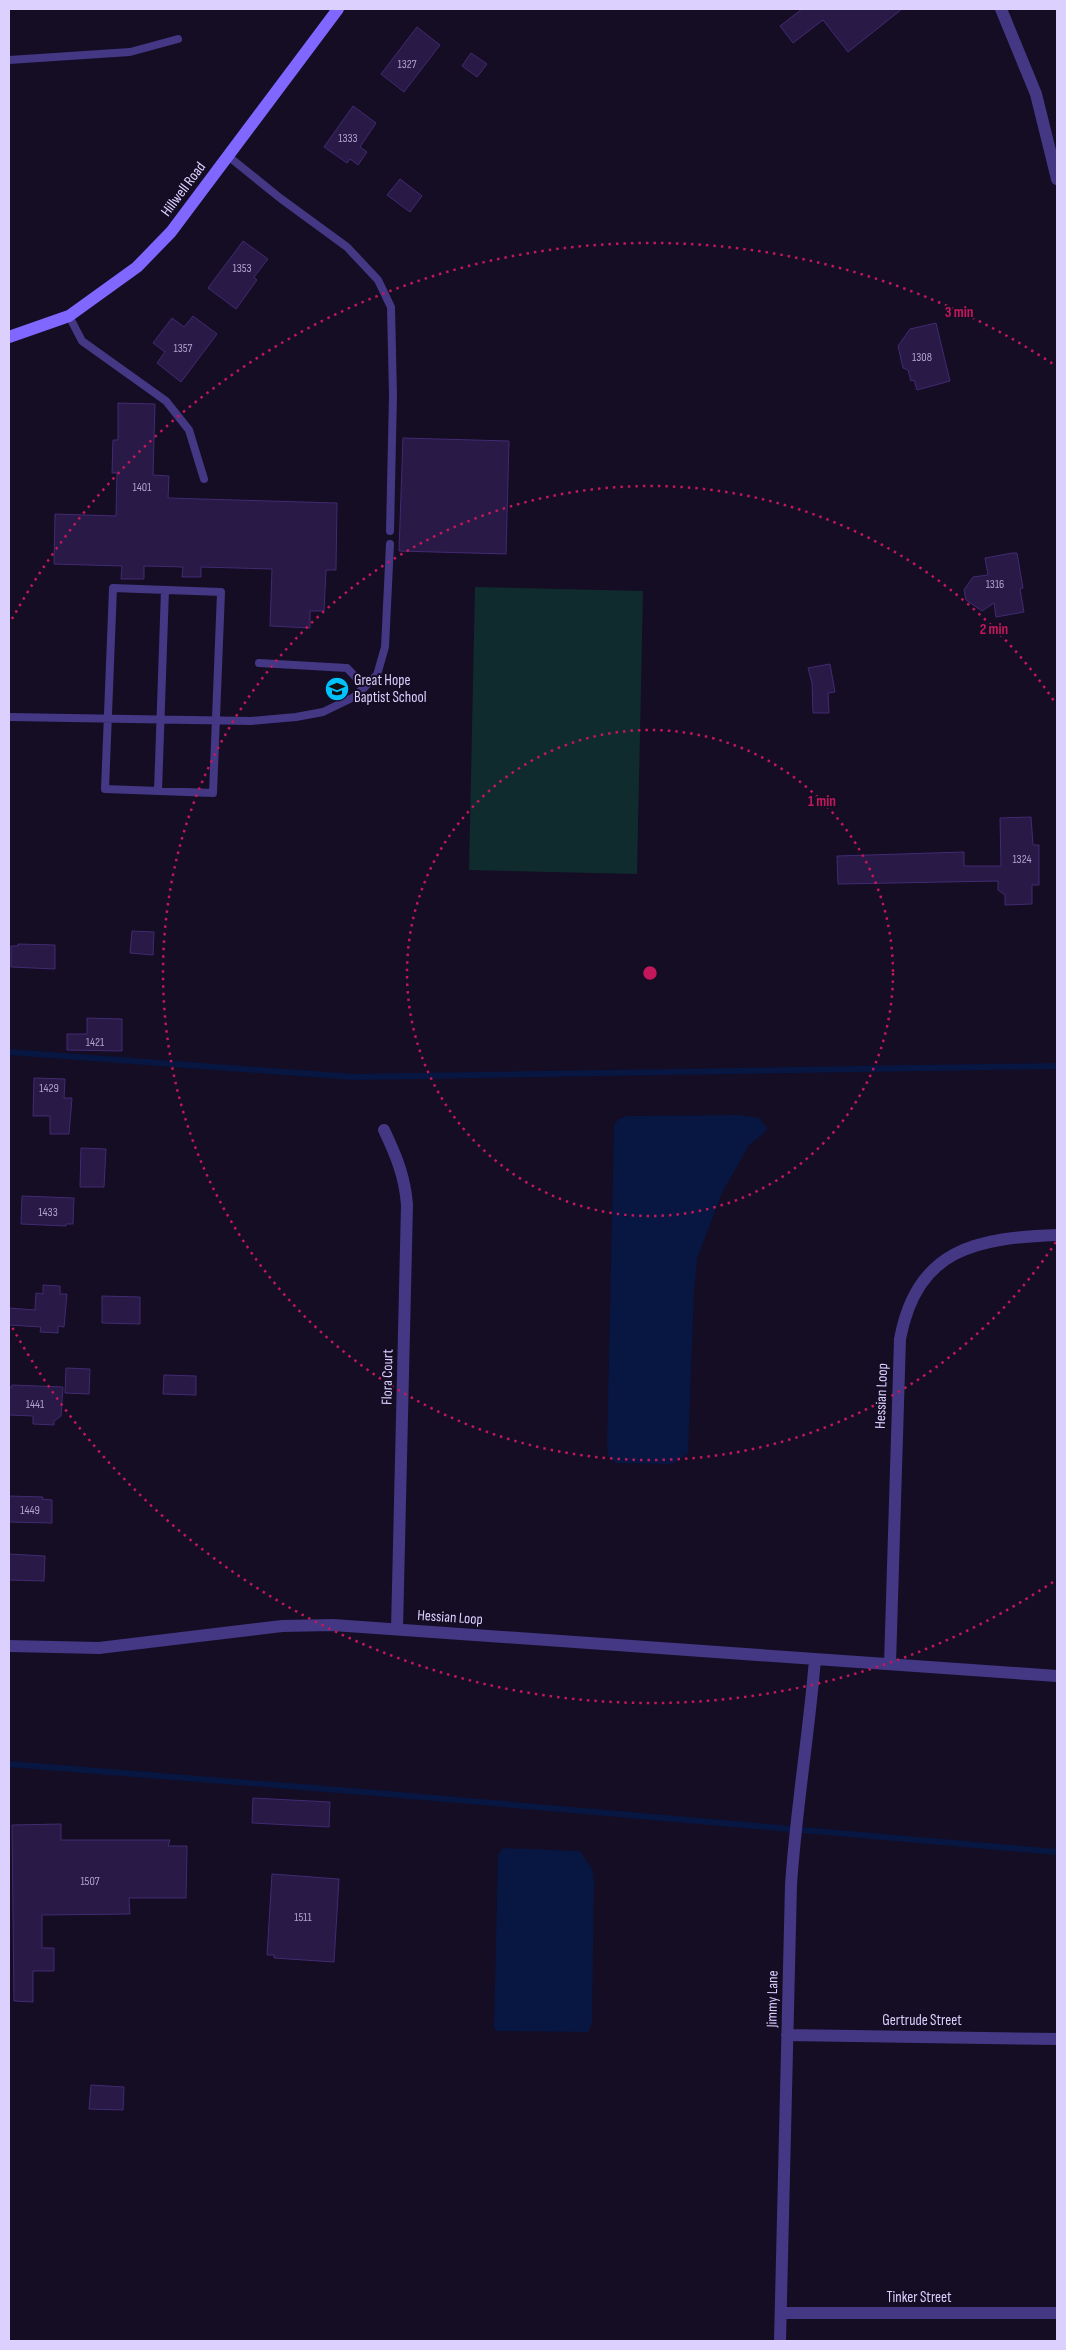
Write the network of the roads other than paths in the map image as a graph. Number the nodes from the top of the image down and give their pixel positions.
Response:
1 (338, 9) edge
2 (1001, 9) edge
3 (178, 38) dead end
4 (9, 60) edge
5 (228, 156) junction
6 (1057, 179) edge
7 (69, 316) junction
8 (9, 337) edge
9 (204, 479) dead end
10 (390, 531) dead end
11 (390, 544) dead end
12 (165, 590) junction
13 (258, 663) dead end
14 (365, 687) junction
15 (9, 717) edge
16 (108, 719) junction
17 (161, 720) junction
18 (216, 720) junction
19 (158, 791) junction
20 (384, 1130) dead end
21 (1057, 1235) edge
22 (397, 1629) junction
23 (9, 1646) edge
24 (814, 1659) junction
25 (890, 1664) junction
26 (1057, 1676) edge
27 (787, 2035) junction
28 (1057, 2039) edge
29 (781, 2313) junction
30 (1057, 2313) edge
31 (780, 2341) edge

1 - 5 street, Hillwell Road
2 - 6 street
3 - 4 lane
5 - 7 street, Hillwell Road
5 - 10 lane
7 - 8 street, Hillwell Road
7 - 9 lane
11 - 14 lane
12 - 16 lane
12 - 17 lane
12 - 18 lane
13 - 14 lane
14 - 18 lane
15 - 16 lane
16 - 17 lane
16 - 19 lane
17 - 18 lane
17 - 19 lane
18 - 19 lane
20 - 22 street, Flora Court
21 - 25 street, Hessian Loop
22 - 23 street, Hessian Loop
22 - 24 street, Hessian Loop
24 - 25 street, Hessian Loop
24 - 27 street, Jimmy Lane
25 - 26 street, Hessian Loop
27 - 28 street, Gertrude Street
27 - 29 street, Jimmy Lane
29 - 30 street, Tinker Street
29 - 31 street, Jimmy Lane

